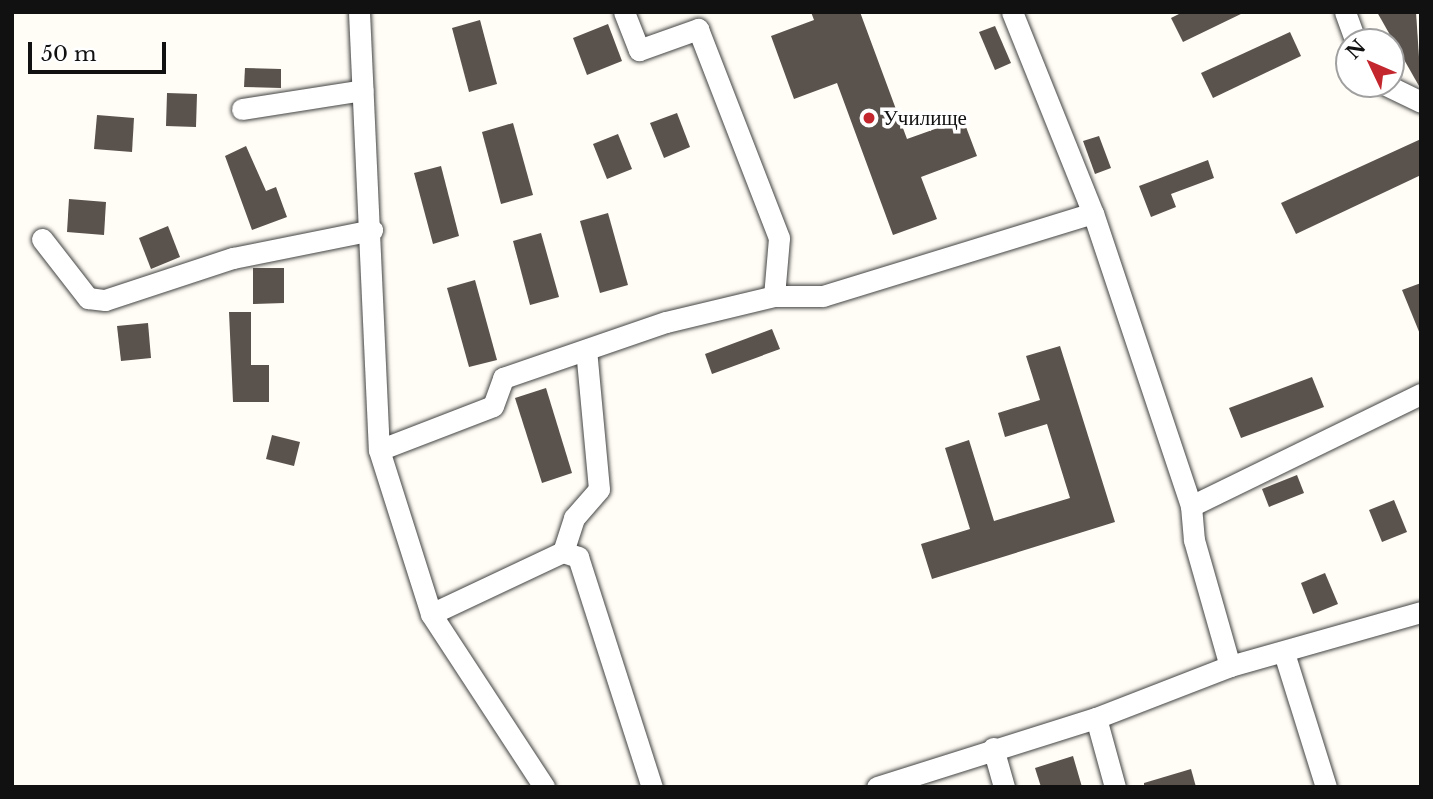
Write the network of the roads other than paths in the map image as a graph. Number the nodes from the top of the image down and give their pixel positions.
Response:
1 (359, 12) edge
2 (624, 12) edge
3 (1012, 12) edge
4 (363, 90) junction
5 (1405, 94) edge
6 (1421, 102) edge
7 (242, 109) dead end
8 (1093, 213) junction
9 (372, 230) junction
10 (42, 239) dead end
11 (774, 296) junction
12 (586, 350) junction
13 (1421, 394) edge
14 (379, 450) junction
15 (1191, 506) junction
16 (564, 552) junction
17 (1421, 612) edge
18 (431, 614) junction
19 (1284, 653) junction
20 (1230, 666) junction
21 (1096, 718) junction
22 (993, 748) junction
23 (544, 787) edge
24 (652, 787) edge
25 (877, 787) edge
26 (1004, 787) edge
27 (1115, 787) edge
28 (1326, 787) edge

1 - 4 street
2 - 11 street
3 - 8 street
4 - 7 street
4 - 9 street
5 - 6 street
8 - 11 street
8 - 15 street
9 - 10 street
9 - 14 street
11 - 12 street
12 - 14 street
12 - 16 street
13 - 15 street
14 - 18 street
15 - 20 street
16 - 18 street
16 - 24 street
17 - 19 street
18 - 23 street
19 - 20 street
19 - 28 street
20 - 21 street
21 - 22 street
21 - 27 street
22 - 25 street
22 - 26 street

